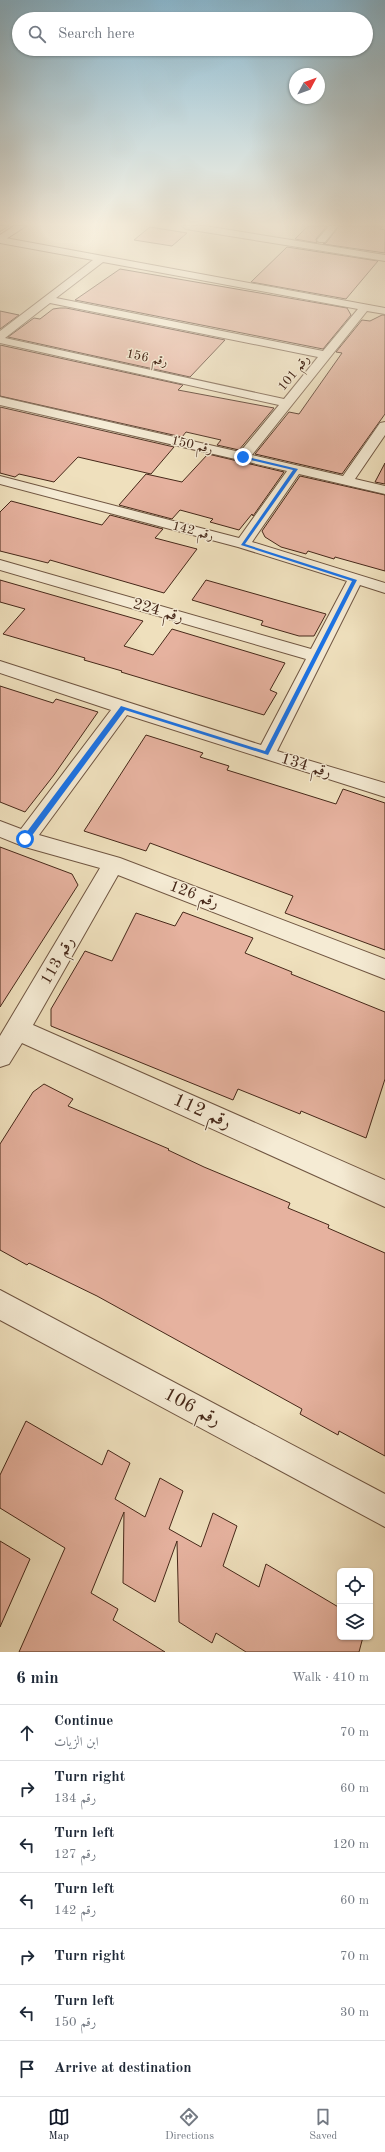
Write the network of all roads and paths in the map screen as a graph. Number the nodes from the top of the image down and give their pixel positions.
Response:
1 (45, 303) edge
2 (65, 303) edge
3 (344, 303) edge
4 (366, 307) junction
5 (385, 311) edge
6 (0, 336) edge
7 (0, 340) edge
8 (326, 355) junction
9 (0, 401) edge
10 (287, 403) junction
11 (385, 426) edge
12 (243, 457) junction
13 (296, 469) junction
14 (347, 481) junction
15 (2, 483) edge
16 (385, 490) edge
17 (242, 544) junction
18 (0, 565) edge
19 (355, 580) junction
20 (385, 588) edge
21 (317, 656) junction
22 (0, 667) edge
23 (124, 707) junction
24 (266, 754) junction
25 (385, 790) edge
26 (0, 829) edge
27 (25, 839) junction
28 (113, 864) junction
29 (385, 969) edge
30 (18, 1030) junction
31 (0, 1056) edge
32 (385, 1194) edge
33 (0, 1304) edge
34 (385, 1511) edge

1 - 6 street
2 - 8 street
3 - 4 street
4 - 5 street
4 - 8 street, رقم 101
7 - 10 street, رقم 156
8 - 10 street, رقم 101
9 - 12 street, رقم 150
10 - 12 street, رقم 101
11 - 14 street
12 - 13 street, رقم 150
13 - 14 street, رقم 150
13 - 17 street
14 - 16 street, رقم 150
15 - 17 street, رقم 142
17 - 19 street, رقم 142
18 - 21 street, رقم 224
19 - 20 street, رقم 142
19 - 21 street
21 - 24 street
22 - 23 street, رقم 134
23 - 24 street, رقم 134
23 - 27 street
24 - 25 street, رقم 134
26 - 27 street, رقم 126
27 - 28 street, رقم 126
28 - 29 street, رقم 126
28 - 30 street, رقم 113
30 - 31 street, رقم 113
30 - 32 street, رقم 112
33 - 34 street, رقم 106

